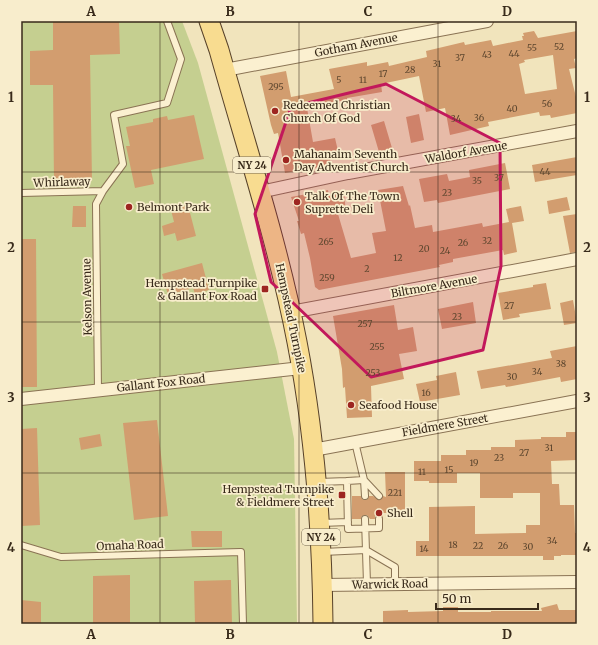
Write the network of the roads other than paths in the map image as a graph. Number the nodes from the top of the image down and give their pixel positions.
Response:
1 (167, 21) edge
2 (209, 21) edge
3 (487, 21) edge
4 (225, 70) junction
5 (577, 131) edge
6 (103, 191) junction
7 (260, 192) junction
8 (21, 194) edge
9 (577, 259) edge
10 (291, 312) junction
11 (301, 368) junction
12 (98, 390) junction
13 (21, 399) edge
14 (577, 401) edge
15 (355, 442) junction
16 (314, 450) junction
17 (364, 480) junction
18 (347, 481) junction
19 (317, 482) junction
20 (365, 496) dead end
21 (379, 496) dead end
22 (365, 519) dead end
23 (379, 519) dead end
24 (348, 522) junction
25 (320, 523) junction
26 (365, 529) junction
27 (21, 545) edge
28 (366, 550) junction
29 (322, 552) junction
30 (577, 582) edge
31 (395, 583) junction
32 (367, 584) junction
33 (322, 585) junction
34 (243, 624) edge
35 (323, 624) edge

1 - 6 lane
2 - 4 main road, Hempstead Turnpike / NY 24
3 - 4 street, Gotham Avenue
4 - 7 main road, Hempstead Turnpike / NY 24
5 - 7 street, Waldorf Avenue
6 - 8 lane, Whirlaway
6 - 12 lane, Kelson Avenue
7 - 10 main road, Hempstead Turnpike / NY 24
9 - 10 street, Biltmore Avenue
10 - 11 main road, Hempstead Turnpike / NY 24
11 - 12 street, Gallant Fox Road
11 - 16 main road, Hempstead Turnpike / NY 24
12 - 13 street, Gallant Fox Road
14 - 15 street, Fieldmere Street
15 - 16 street, Fieldmere Street
15 - 17 lane
16 - 19 main road, Hempstead Turnpike / NY 24
17 - 18 lane
17 - 20 lane
17 - 21 lane
18 - 19 lane
18 - 24 lane
19 - 25 main road, Hempstead Turnpike / NY 24
22 - 26 lane
23 - 26 lane
24 - 25 lane
24 - 26 lane
25 - 29 main road, Hempstead Turnpike / NY 24
26 - 28 lane
27 - 34 lane, Omaha Road
28 - 29 lane
28 - 31 lane
28 - 32 lane
29 - 33 main road, Hempstead Turnpike / NY 24
30 - 31 street, Warwick Road
31 - 32 street, Warwick Road
32 - 33 street, Warwick Road
33 - 35 main road, Hempstead Turnpike / NY 24

